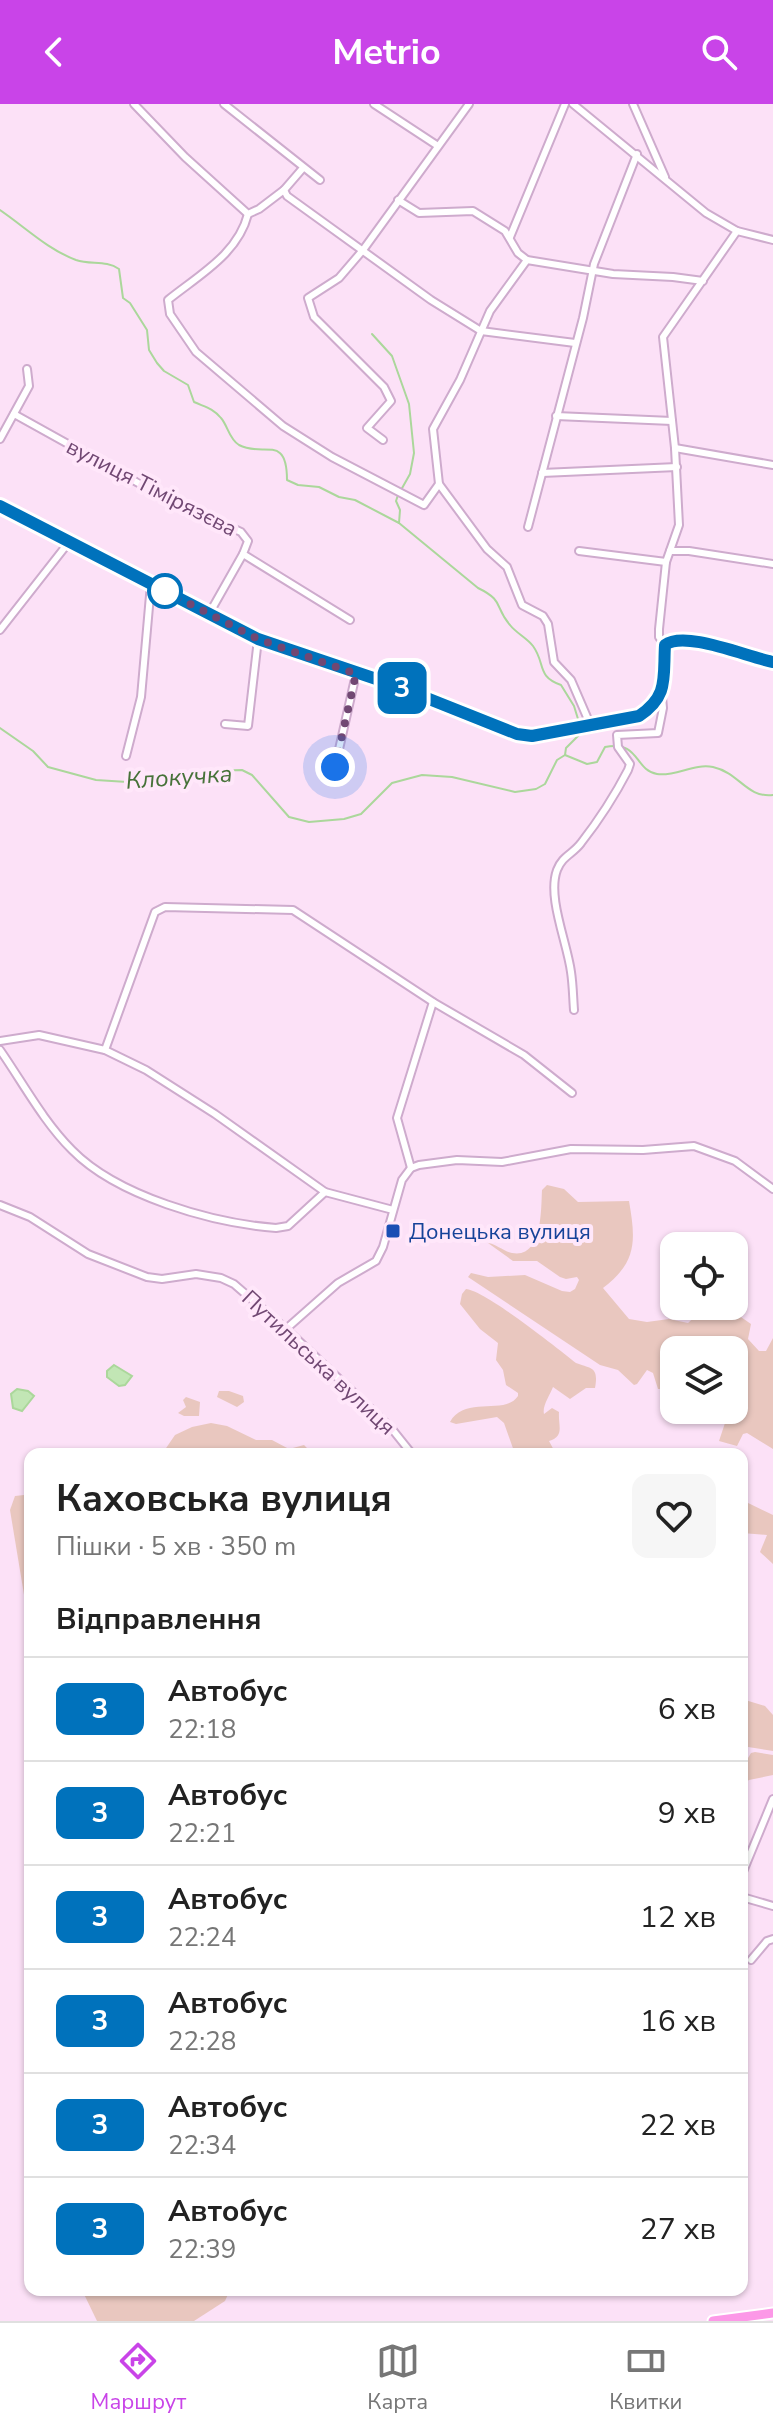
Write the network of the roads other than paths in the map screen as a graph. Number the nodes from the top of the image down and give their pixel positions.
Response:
1 (134, 104) edge
2 (224, 104) edge
3 (374, 104) edge
4 (469, 104) edge
5 (565, 104) edge
6 (573, 104) edge
7 (633, 104) edge
8 (438, 146) junction
9 (637, 154) junction
10 (303, 168) junction
11 (666, 179) junction
12 (320, 180) dead end
13 (284, 190) junction
14 (398, 200) junction
15 (248, 214) junction
16 (737, 231) junction
17 (510, 237) junction
18 (773, 240) edge
19 (363, 250) junction
20 (527, 260) junction
21 (594, 271) junction
22 (703, 281) junction
23 (481, 331) junction
24 (575, 343) junction
25 (27, 369) dead end
26 (14, 414) junction
27 (556, 416) junction
28 (672, 421) junction
29 (0, 439) edge
30 (383, 440) dead end
31 (675, 448) junction
32 (773, 465) edge
33 (677, 467) junction
34 (542, 473) junction
35 (439, 484) junction
36 (0, 506) edge
37 (528, 527) dead end
38 (69, 542) junction
39 (579, 551) dead end
40 (670, 551) junction
41 (243, 554) junction
42 (666, 562) junction
43 (773, 564) edge
44 (151, 584) junction
45 (209, 614) junction
46 (350, 620) dead end
47 (0, 630) edge
48 (258, 639) junction
49 (665, 645) junction
50 (773, 662) edge
51 (356, 674) junction
52 (662, 690) junction
53 (225, 724) dead end
54 (588, 724) junction
55 (126, 756) dead end
56 (335, 767) dead end
57 (433, 1002) junction
58 (574, 1010) dead end
59 (0, 1041) edge
60 (0, 1050) edge
61 (105, 1050) junction
62 (572, 1093) dead end
63 (411, 1168) junction
64 (773, 1189) edge
65 (325, 1192) junction
66 (0, 1205) edge
67 (393, 1210) junction
68 (286, 1329) junction
69 (407, 1448) edge
70 (773, 1799) edge
71 (748, 1859) edge
72 (748, 1899) edge
73 (773, 1906) edge
74 (773, 1939) edge
75 (751, 1960) dead end
76 (773, 2313) edge
77 (713, 2321) edge

1 - 15 street
2 - 10 street
3 - 8 street
4 - 8 street
5 - 17 street
6 - 9 street
7 - 11 street
8 - 14 street
9 - 11 street
9 - 21 street
10 - 12 street
10 - 13 street
11 - 16 street
13 - 15 street
13 - 19 street
14 - 17 street
14 - 19 street
15 - 35 street
16 - 18 street
16 - 22 street
17 - 20 street
19 - 23 street
19 - 30 street
20 - 21 street
20 - 23 street
21 - 22 street
21 - 24 street
22 - 28 street
23 - 24 street
23 - 35 street
24 - 27 street
25 - 26 street
26 - 29 street
26 - 41 street, вулиця Тімірязєва
27 - 28 street
27 - 34 street
28 - 31 street
31 - 32 street
31 - 33 street
33 - 34 street
33 - 40 street
34 - 37 street
35 - 54 street
36 - 38 street
38 - 44 street
38 - 47 street
39 - 42 street
40 - 42 street
40 - 43 street
41 - 45 street
41 - 46 street, вулиця Тімірязєва
42 - 49 street
44 - 45 street
44 - 55 street
45 - 48 street
48 - 51 street
48 - 53 street
49 - 50 street
49 - 52 street
51 - 54 street
51 - 56 street
52 - 54 street
52 - 58 street
57 - 61 street
57 - 62 street
57 - 63 street
59 - 61 street
60 - 65 street
61 - 65 street
63 - 64 street
63 - 67 street
65 - 67 street
66 - 68 street, Путильська вулиця
67 - 68 street
68 - 69 street, Путильська вулиця
70 - 71 street
72 - 73 street
74 - 75 street
76 - 77 main road

